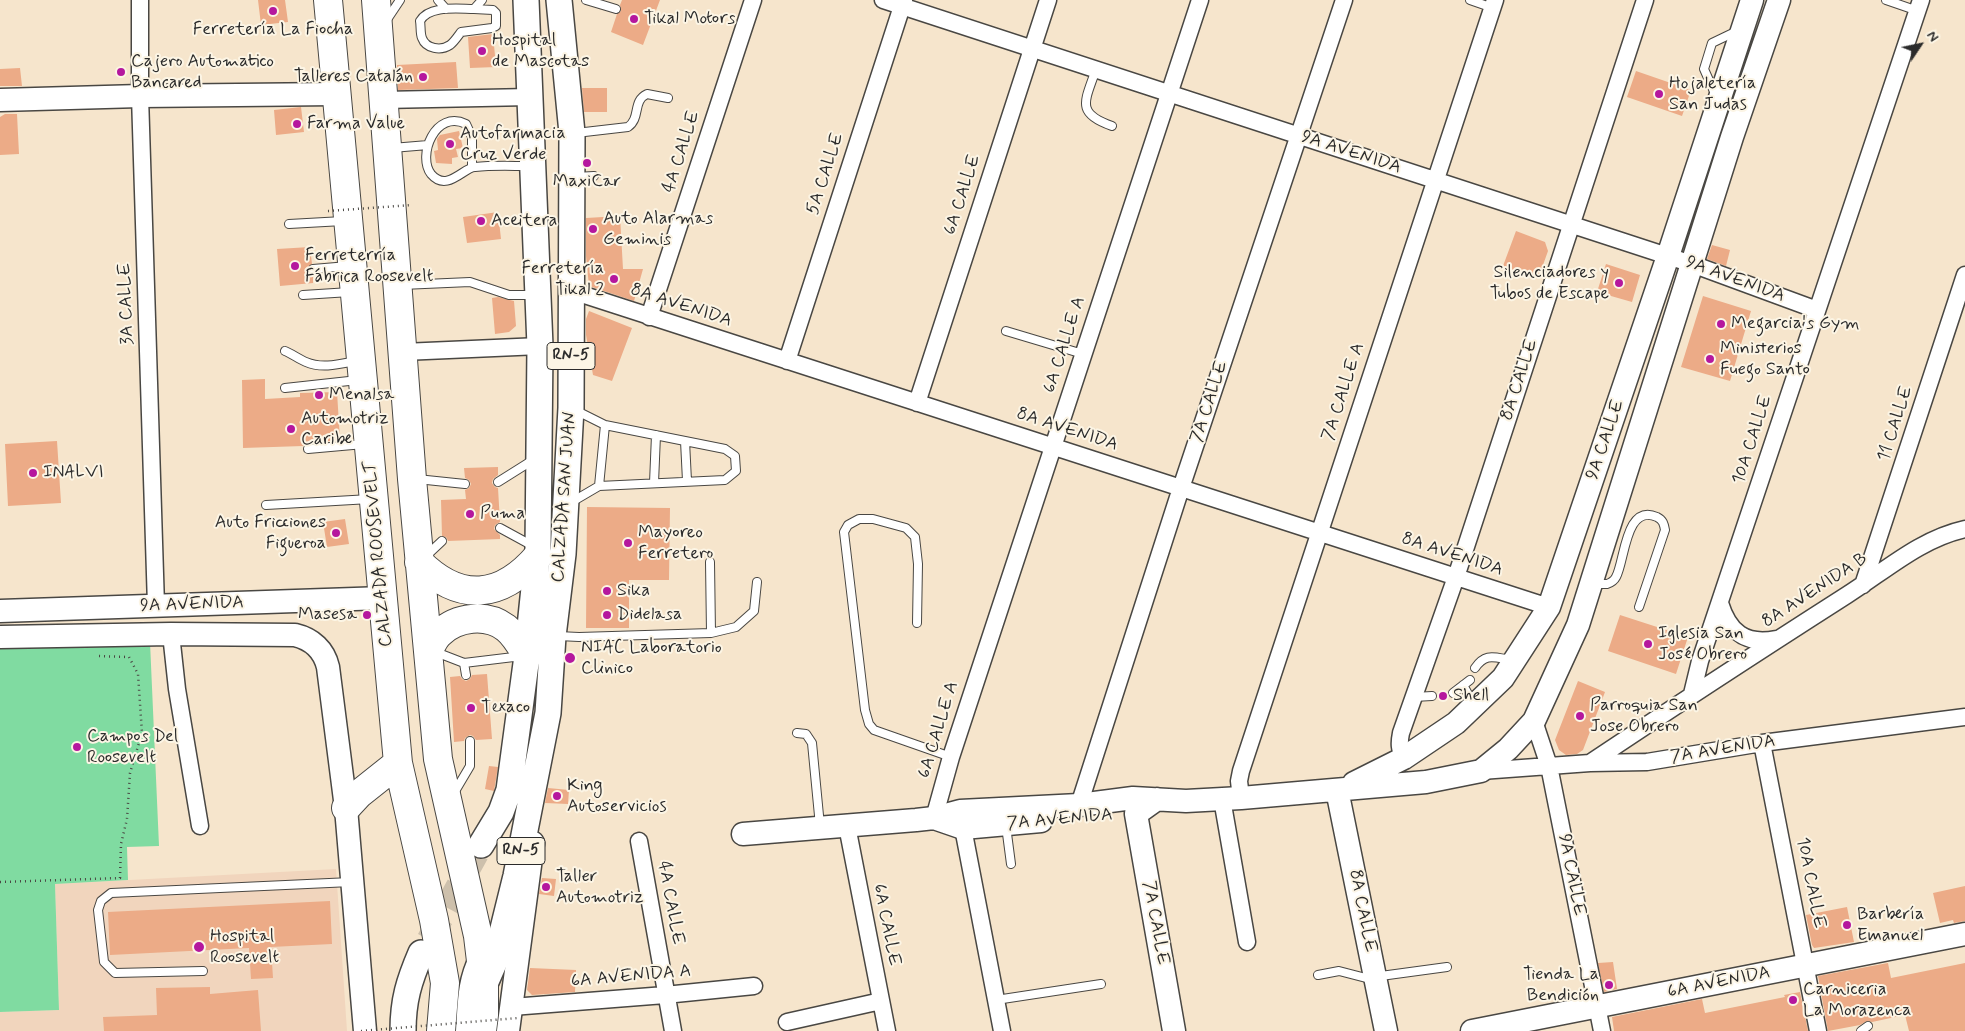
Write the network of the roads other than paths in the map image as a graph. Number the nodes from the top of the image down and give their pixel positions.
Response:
1 (140, 0) edge
2 (328, 0) edge
3 (376, 0) edge
4 (400, 0) edge
5 (438, 0) edge
6 (482, 0) edge
7 (526, 0) edge
8 (559, 0) edge
9 (586, 0) edge
10 (753, 0) edge
11 (883, 0) edge
12 (1048, 0) edge
13 (1200, 0) edge
14 (1344, 0) edge
15 (1470, 0) edge
16 (1645, 0) edge
17 (1752, 0) edge
18 (1886, 0) edge
19 (903, 3) edge
20 (1494, 4) edge
21 (1920, 5) edge
22 (474, 8) junction
23 (446, 9) junction
24 (616, 9) dead end
25 (1773, 10) edge
26 (379, 34) junction
27 (1032, 49) junction
28 (1096, 70) junction
29 (1168, 93) junction
30 (336, 94) junction
31 (140, 96) junction
32 (530, 97) junction
33 (668, 98) dead end
34 (0, 100) edge
35 (383, 100) junction
36 (1112, 126) dead end
37 (572, 134) junction
38 (1298, 136) junction
39 (428, 145) junction
40 (387, 148) junction
41 (533, 166) junction
42 (472, 167) junction
43 (1435, 180) junction
44 (338, 216) junction
45 (289, 224) dead end
46 (1571, 224) junction
47 (1668, 256) junction
48 (1692, 264) junction
49 (312, 269) dead end
50 (1965, 275) edge
51 (353, 279) junction
52 (397, 285) junction
53 (572, 292) junction
54 (303, 295) dead end
55 (539, 295) junction
56 (1817, 310) junction
57 (649, 317) junction
58 (1006, 331) dead end
59 (540, 346) junction
60 (285, 351) dead end
61 (404, 352) junction
62 (1083, 354) junction
63 (787, 361) junction
64 (362, 370) junction
65 (285, 388) dead end
66 (917, 403) junction
67 (571, 408) junction
68 (604, 425) junction
69 (656, 435) junction
70 (685, 441) junction
71 (369, 444) junction
72 (1052, 447) junction
73 (308, 449) dead end
74 (539, 456) junction
75 (412, 478) junction
76 (498, 482) dead end
77 (687, 482) junction
78 (654, 483) junction
79 (465, 484) dead end
80 (599, 486) junction
81 (1181, 488) junction
82 (374, 499) junction
83 (266, 504) dead end
84 (566, 506) junction
85 (500, 528) dead end
86 (1965, 529) edge
87 (1319, 533) junction
88 (442, 541) dead end
89 (538, 553) junction
90 (419, 562) junction
91 (710, 562) dead end
92 (1456, 577) junction
93 (757, 582) dead end
94 (1591, 583) junction
95 (1863, 585) junction
96 (384, 598) junction
97 (1720, 603) junction
98 (156, 606) junction
99 (1549, 607) junction
100 (1639, 607) dead end
101 (0, 611) edge
102 (916, 623) dead end
103 (711, 633) junction
104 (171, 634) junction
105 (553, 636) junction
106 (0, 637) edge
107 (1779, 638) junction
108 (429, 650) junction
109 (527, 656) junction
110 (1514, 661) junction
111 (464, 663) junction
112 (1475, 668) dead end
113 (466, 676) dead end
114 (1470, 680) dead end
115 (1463, 685) junction
116 (1453, 693) dead end
117 (1692, 694) junction
118 (1432, 696) dead end
119 (1414, 697) junction
120 (1475, 706) junction
121 (548, 713) junction
122 (1965, 717) edge
123 (1534, 721) junction
124 (797, 732) dead end
125 (470, 741) dead end
126 (1762, 743) junction
127 (951, 757) junction
128 (1404, 758) junction
129 (398, 763) junction
130 (1590, 763) junction
131 (1549, 766) junction
132 (1481, 771) junction
133 (1426, 782) junction
134 (1338, 790) junction
135 (1232, 798) junction
136 (1157, 799) junction
137 (1186, 801) junction
138 (448, 804) junction
139 (1079, 805) junction
140 (346, 808) junction
141 (1136, 814) junction
142 (934, 818) junction
143 (1006, 824) junction
144 (200, 826) dead end
145 (847, 826) junction
146 (820, 828) junction
147 (963, 828) junction
148 (743, 834) dead end
149 (640, 841) dead end
150 (480, 845) tunnel mouth
151 (1011, 864) dead end
152 (353, 882) junction
153 (1965, 934) edge
154 (1247, 942) dead end
155 (422, 953) tunnel mouth
156 (481, 957) junction
157 (1806, 966) junction
158 (1447, 967) dead end
159 (203, 971) dead end
160 (1318, 975) dead end
161 (1375, 977) junction
162 (445, 984) junction
163 (1101, 984) dead end
164 (484, 986) junction
165 (754, 986) dead end
166 (666, 995) junction
167 (996, 1000) junction
168 (881, 1001) junction
169 (1598, 1007) junction
170 (513, 1018) edge
171 (787, 1022) dead end
172 (365, 1031) edge
173 (403, 1031) edge
174 (441, 1031) edge
175 (455, 1031) edge
176 (467, 1031) edge
177 (482, 1031) edge
178 (673, 1031) edge
179 (887, 1031) edge
180 (1002, 1031) edge
181 (1174, 1031) edge
182 (1386, 1031) edge
183 (1472, 1031) edge
184 (1602, 1031) edge
185 (1818, 1031) edge

1 - 31 street, 3A CALLE
2 - 30 highway, CALZADA ROOSEVELT
3 - 26 highway
4 - 26 lane
5 - 23 lane
6 - 22 lane
7 - 32 main road, CALZADA SAN JUAN / RN-5
8 - 37 main road, CALZADA SAN JUAN / RN-5
9 - 24 lane
10 - 57 street, 4A CALLE
11 - 19 street, 9A AVENIDA
12 - 27 street, 6A CALLE
13 - 29 street, 6A CALLE A
14 - 38 street, 7A CALLE
15 - 20 lane
16 - 46 street, 8A CALLE
17 - 47 main road, 9A CALLE
18 - 21 lane
19 - 27 street, 9A AVENIDA
19 - 63 street, 5A CALLE
20 - 43 street, 7A CALLE A
21 - 56 street, 10A CALLE
22 - 23 lane
22 - 23 lane
25 - 48 main road, 9A CALLE
26 - 35 highway
27 - 28 street, 9A AVENIDA
27 - 66 street, 6A CALLE
28 - 29 street, 9A AVENIDA
28 - 36 lane
29 - 38 street, 9A AVENIDA
29 - 62 street, 6A CALLE A
30 - 31 main road
30 - 44 highway, CALZADA ROOSEVELT
31 - 34 main road
31 - 98 street, 3A CALLE
32 - 35 street
32 - 41 main road, CALZADA SAN JUAN / RN-5
33 - 37 lane
35 - 40 highway
37 - 53 main road, CALZADA SAN JUAN / RN-5
38 - 43 street, 9A AVENIDA
38 - 81 street, 7A CALLE
39 - 40 lane
39 - 42 lane
39 - 42 lane
40 - 52 highway
41 - 42 lane
41 - 55 main road, CALZADA SAN JUAN / RN-5
43 - 46 street, 9A AVENIDA
43 - 87 street, 7A CALLE A
44 - 45 lane
44 - 51 highway, CALZADA ROOSEVELT
46 - 47 street, 9A AVENIDA
46 - 92 street, 8A CALLE
47 - 48 street, 9A AVENIDA
47 - 99 main road, 9A CALLE
48 - 56 street, 9A AVENIDA
48 - 94 main road, 9A CALLE
49 - 51 lane
50 - 95 street, 11 CALLE
51 - 54 lane
51 - 64 highway, CALZADA ROOSEVELT
52 - 55 lane
52 - 61 highway
53 - 57 street, 8A AVENIDA
53 - 67 main road, CALZADA SAN JUAN / RN-5
55 - 59 main road, CALZADA SAN JUAN / RN-5
56 - 97 street, 10A CALLE
57 - 63 street, 8A AVENIDA
58 - 62 lane
59 - 61 street
59 - 74 main road, CALZADA SAN JUAN / RN-5
60 - 64 lane
61 - 75 highway
62 - 72 street, 6A CALLE A
63 - 66 street, 8A AVENIDA
64 - 65 lane
64 - 71 highway, CALZADA ROOSEVELT
66 - 72 street, 8A AVENIDA
67 - 68 lane
67 - 84 main road, CALZADA SAN JUAN / RN-5
68 - 69 lane
68 - 80 lane
69 - 70 lane
69 - 78 lane
70 - 77 lane
70 - 77 lane
71 - 73 lane
71 - 82 highway, CALZADA ROOSEVELT
72 - 81 street, 8A AVENIDA
72 - 127 street, 6A CALLE A
74 - 76 lane
74 - 89 main road, CALZADA SAN JUAN / RN-5
75 - 79 lane
75 - 90 highway
77 - 78 lane
78 - 80 lane
80 - 84 lane
81 - 87 street, 8A AVENIDA
81 - 139 street, 7A CALLE
82 - 83 lane
82 - 96 highway, CALZADA ROOSEVELT
84 - 105 main road, CALZADA SAN JUAN / RN-5
85 - 89 lane
86 - 95 street, 8A AVENIDA B
87 - 92 street, 8A AVENIDA
87 - 135 street, 7A CALLE A
88 - 90 lane
89 - 90 highway
89 - 109 main road, CALZADA SAN JUAN / RN-5
90 - 108 highway
91 - 103 lane
92 - 99 street, 8A AVENIDA
92 - 119 street, 8A CALLE
93 - 103 lane
94 - 100 lane
94 - 123 main road, 9A CALLE
95 - 107 street, 8A AVENIDA B
96 - 98 main road, 9A AVENIDA
96 - 129 highway, CALZADA ROOSEVELT
97 - 107 street
97 - 117 street, 10A CALLE
98 - 101 main road, 9A AVENIDA
99 - 110 main road, 9A CALLE
102 - 127 lane
103 - 105 lane
104 - 106 main road, 9A AVENIDA
104 - 140 main road, 9A AVENIDA
104 - 144 street
105 - 121 main road, CALZADA SAN JUAN / RN-5
107 - 117 street, 8A AVENIDA B
108 - 109 highway
108 - 111 lane
108 - 138 highway
109 - 111 lane
109 - 150 main road, CALZADA SAN JUAN / RN-5
110 - 112 lane
110 - 120 main road, 9A CALLE
111 - 113 lane
114 - 115 lane
115 - 116 lane
115 - 120 lane
117 - 130 street, 8A AVENIDA B
118 - 119 lane
119 - 128 street, 8A CALLE
120 - 128 main road, 9A CALLE
121 - 164 main road, CALZADA SAN JUAN / RN-5
121 - 170 main road
122 - 126 street, 7A AVENIDA
123 - 131 street, 9A CALLE
123 - 132 main road, 9A CALLE
124 - 146 lane
125 - 138 lane
126 - 130 street, 7A AVENIDA
126 - 157 street, 10A CALLE
127 - 142 street, 6A CALLE A
128 - 133 main road
128 - 134 main road, 9A CALLE
129 - 140 highway
129 - 162 highway, CALZADA ROOSEVELT
130 - 131 street, 7A AVENIDA
131 - 132 street, 7A AVENIDA
131 - 169 street, 9A CALLE
132 - 133 main road, 9A CALLE
133 - 134 main road, 7A AVENIDA
134 - 135 main road, 7A AVENIDA
134 - 161 main road, 8A CALLE
135 - 137 main road, 7A AVENIDA
135 - 154 street, 7A CALLE A
136 - 137 main road, 7A AVENIDA
136 - 139 main road, 7A AVENIDA
136 - 141 main road
137 - 141 main road, 7A AVENIDA
138 - 156 highway
139 - 142 main road, 7A AVENIDA
140 - 152 main road
141 - 143 main road, 7A AVENIDA
141 - 181 main road, 7A CALLE
142 - 145 main road, 7A AVENIDA
142 - 147 main road, 7A AVENIDA
143 - 147 main road, 7A AVENIDA
143 - 151 lane
145 - 146 main road, 7A AVENIDA
145 - 168 street, 6A CALLE
146 - 148 main road, 7A AVENIDA
147 - 167 street
149 - 166 street, 4A CALLE
152 - 159 lane
152 - 172 main road
153 - 157 main road, 6A AVENIDA
155 - 173 main road
156 - 164 highway
156 - 176 main road
157 - 169 main road, 6A AVENIDA
157 - 185 street, 10A CALLE
158 - 161 lane
160 - 161 lane
161 - 182 main road, 8A CALLE
162 - 174 highway, CALZADA ROOSEVELT
162 - 175 main road, CALZADA ROOSEVELT
163 - 167 lane
164 - 177 highway
165 - 166 street, 6A AVENIDA A
166 - 170 street, 6A AVENIDA A
166 - 178 street, 4A CALLE
167 - 180 street
168 - 171 street
168 - 179 street, 6A CALLE
169 - 183 main road, 6A AVENIDA
169 - 184 street, 9A CALLE

